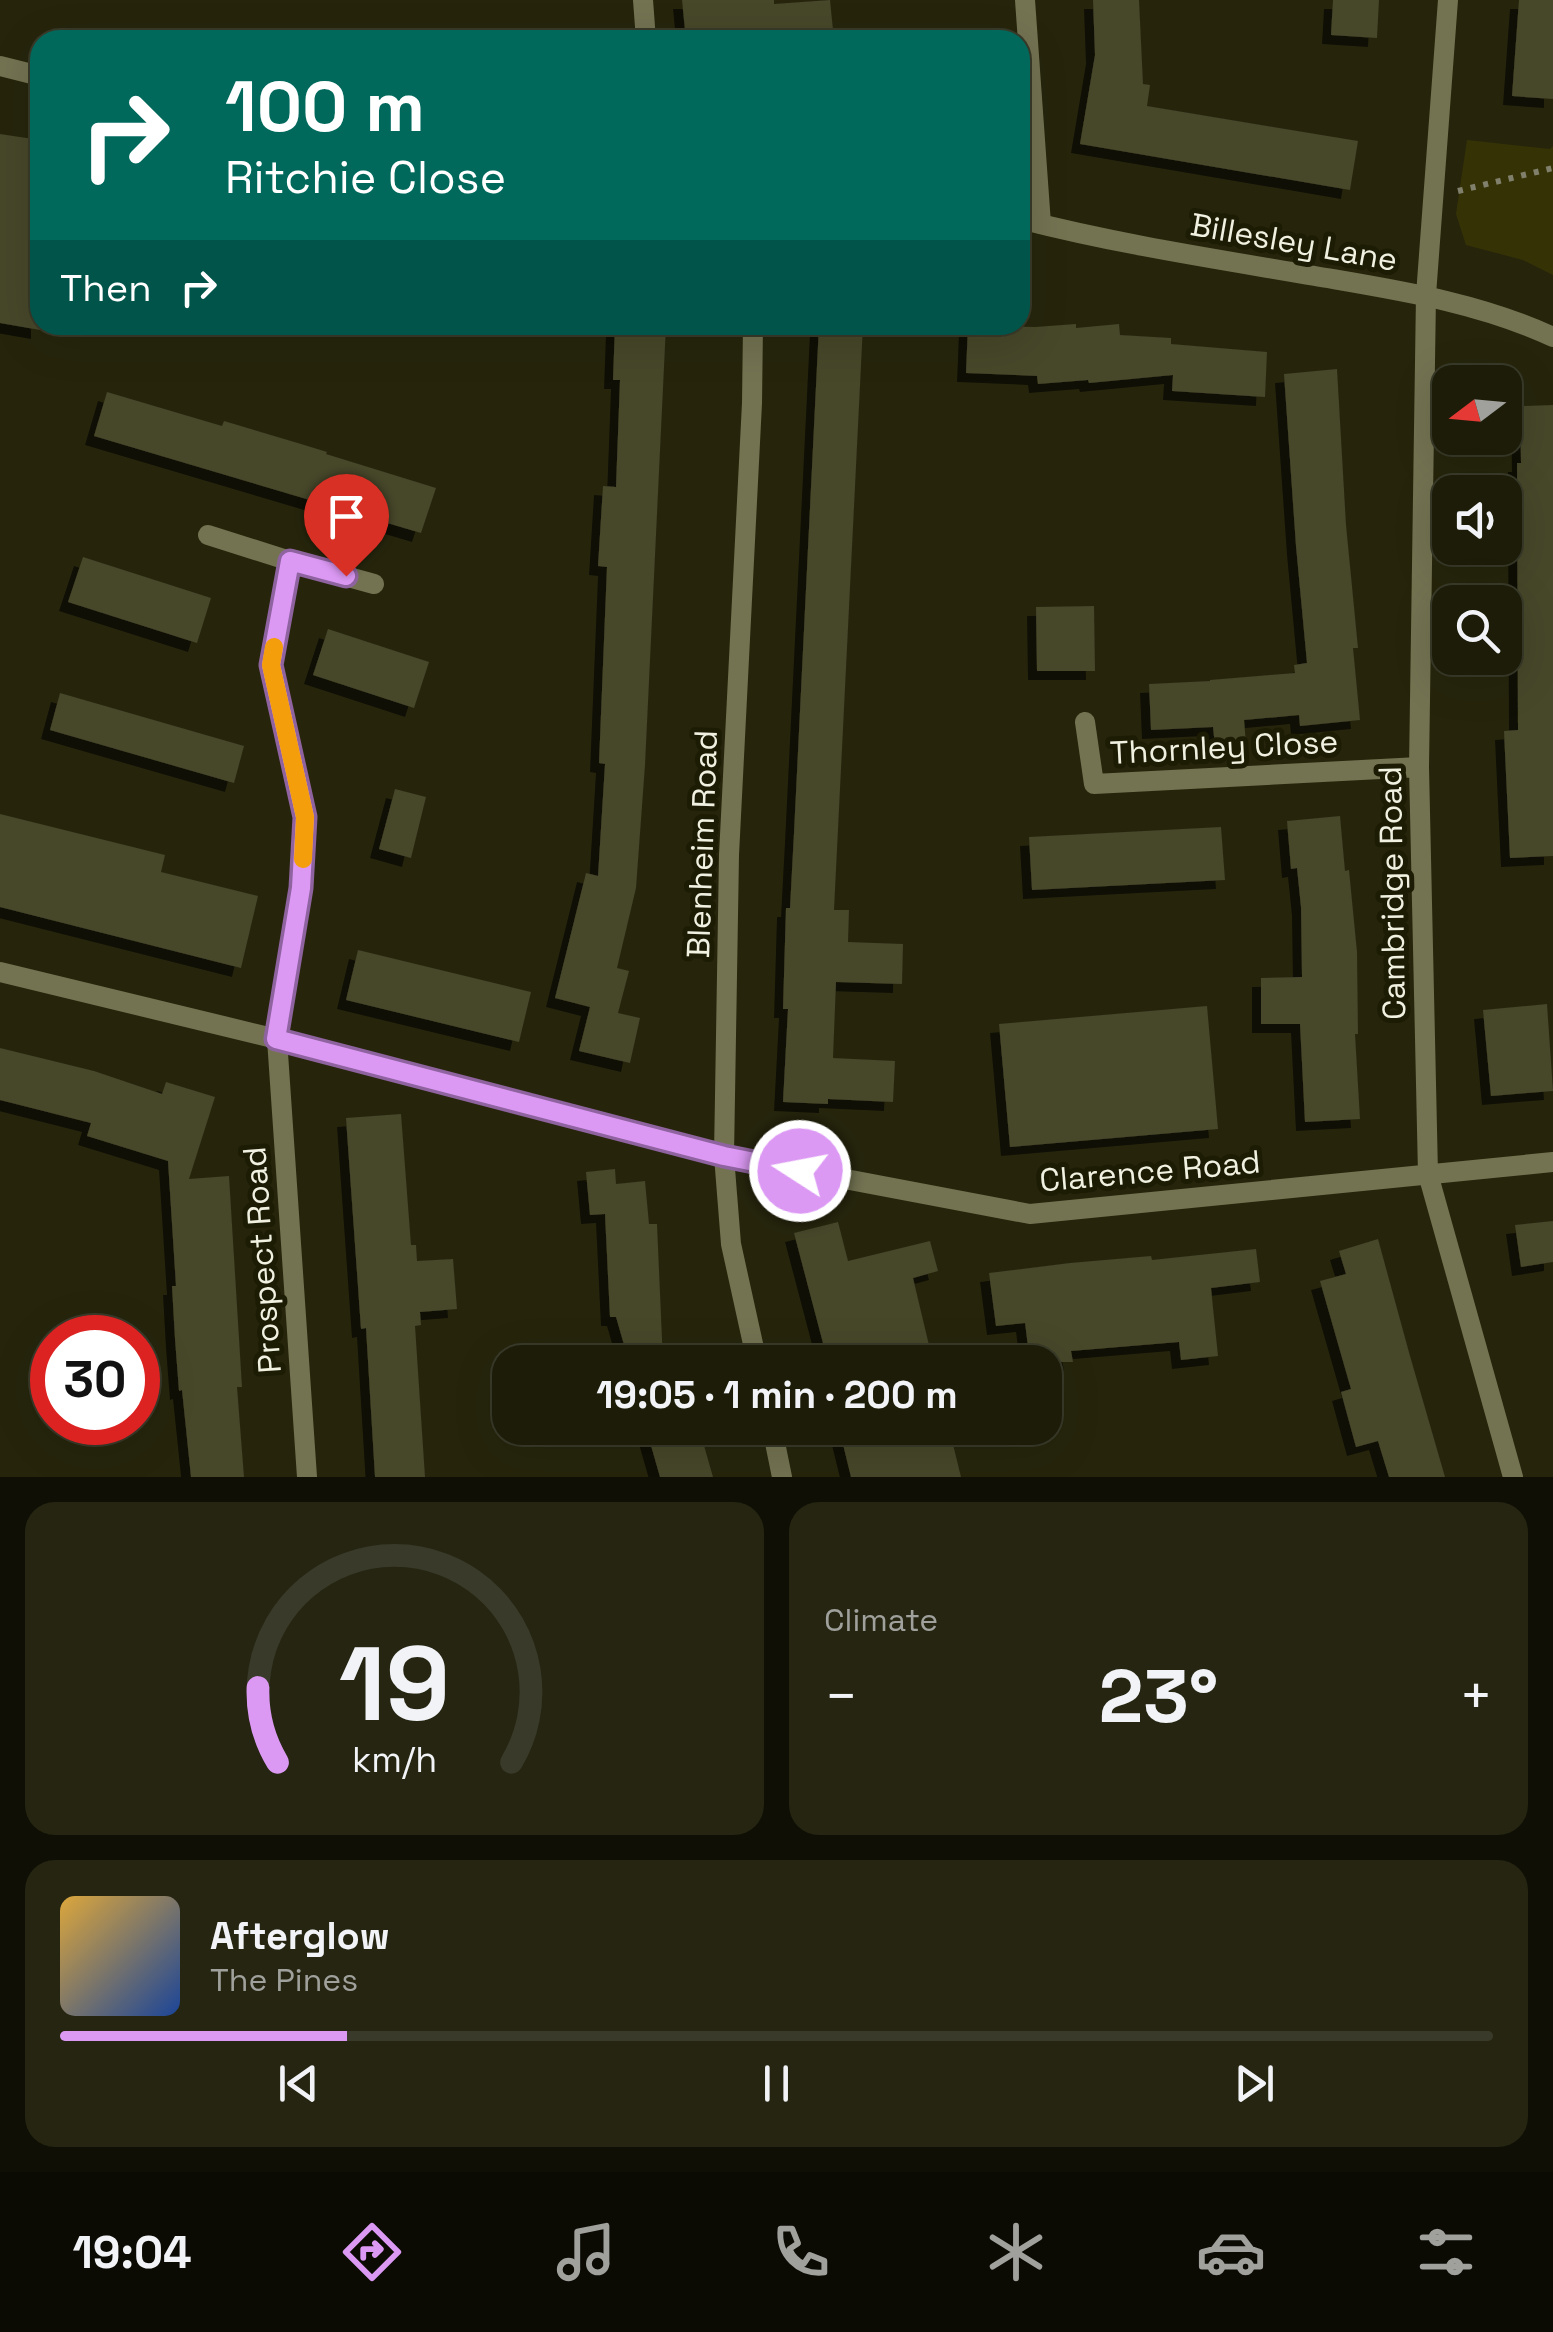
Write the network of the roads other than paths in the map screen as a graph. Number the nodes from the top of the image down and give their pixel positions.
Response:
1 (643, 0) edge
2 (1025, 0) edge
3 (1448, 0) edge
4 (645, 30) edge
5 (1027, 30) edge
6 (0, 66) edge
7 (1030, 70) edge
8 (30, 74) edge
9 (1030, 221) edge
10 (1041, 224) junction
11 (1426, 295) junction
12 (753, 335) edge
13 (1553, 337) edge
14 (208, 534) dead end
15 (290, 561) junction
16 (374, 584) dead end
17 (1085, 722) dead end
18 (1420, 767) junction
19 (0, 972) edge
20 (276, 1039) junction
21 (724, 1156) junction
22 (1553, 1162) edge
23 (1428, 1174) junction
24 (753, 1345) edge
25 (775, 1445) edge
26 (307, 1477) edge
27 (782, 1477) edge
28 (1513, 1477) edge

1 - 4 street
2 - 5 street
3 - 11 street, Cambridge Road
6 - 8 street
7 - 10 street
9 - 10 street, Billesley Lane
10 - 11 street, Billesley Lane
11 - 13 street, Billesley Lane
11 - 18 street, Cambridge Road
12 - 21 street, Blenheim Road
14 - 15 street
15 - 16 street
15 - 20 street, Prospect Road
17 - 18 street, Thornley Close
18 - 23 street, Cambridge Road
19 - 20 street, Clarence Road
20 - 21 street, Clarence Road
20 - 26 street, Prospect Road
21 - 23 street, Clarence Road
21 - 24 street, Blenheim Road
22 - 23 street, Clarence Road
23 - 28 street, Cambridge Road
25 - 27 street

